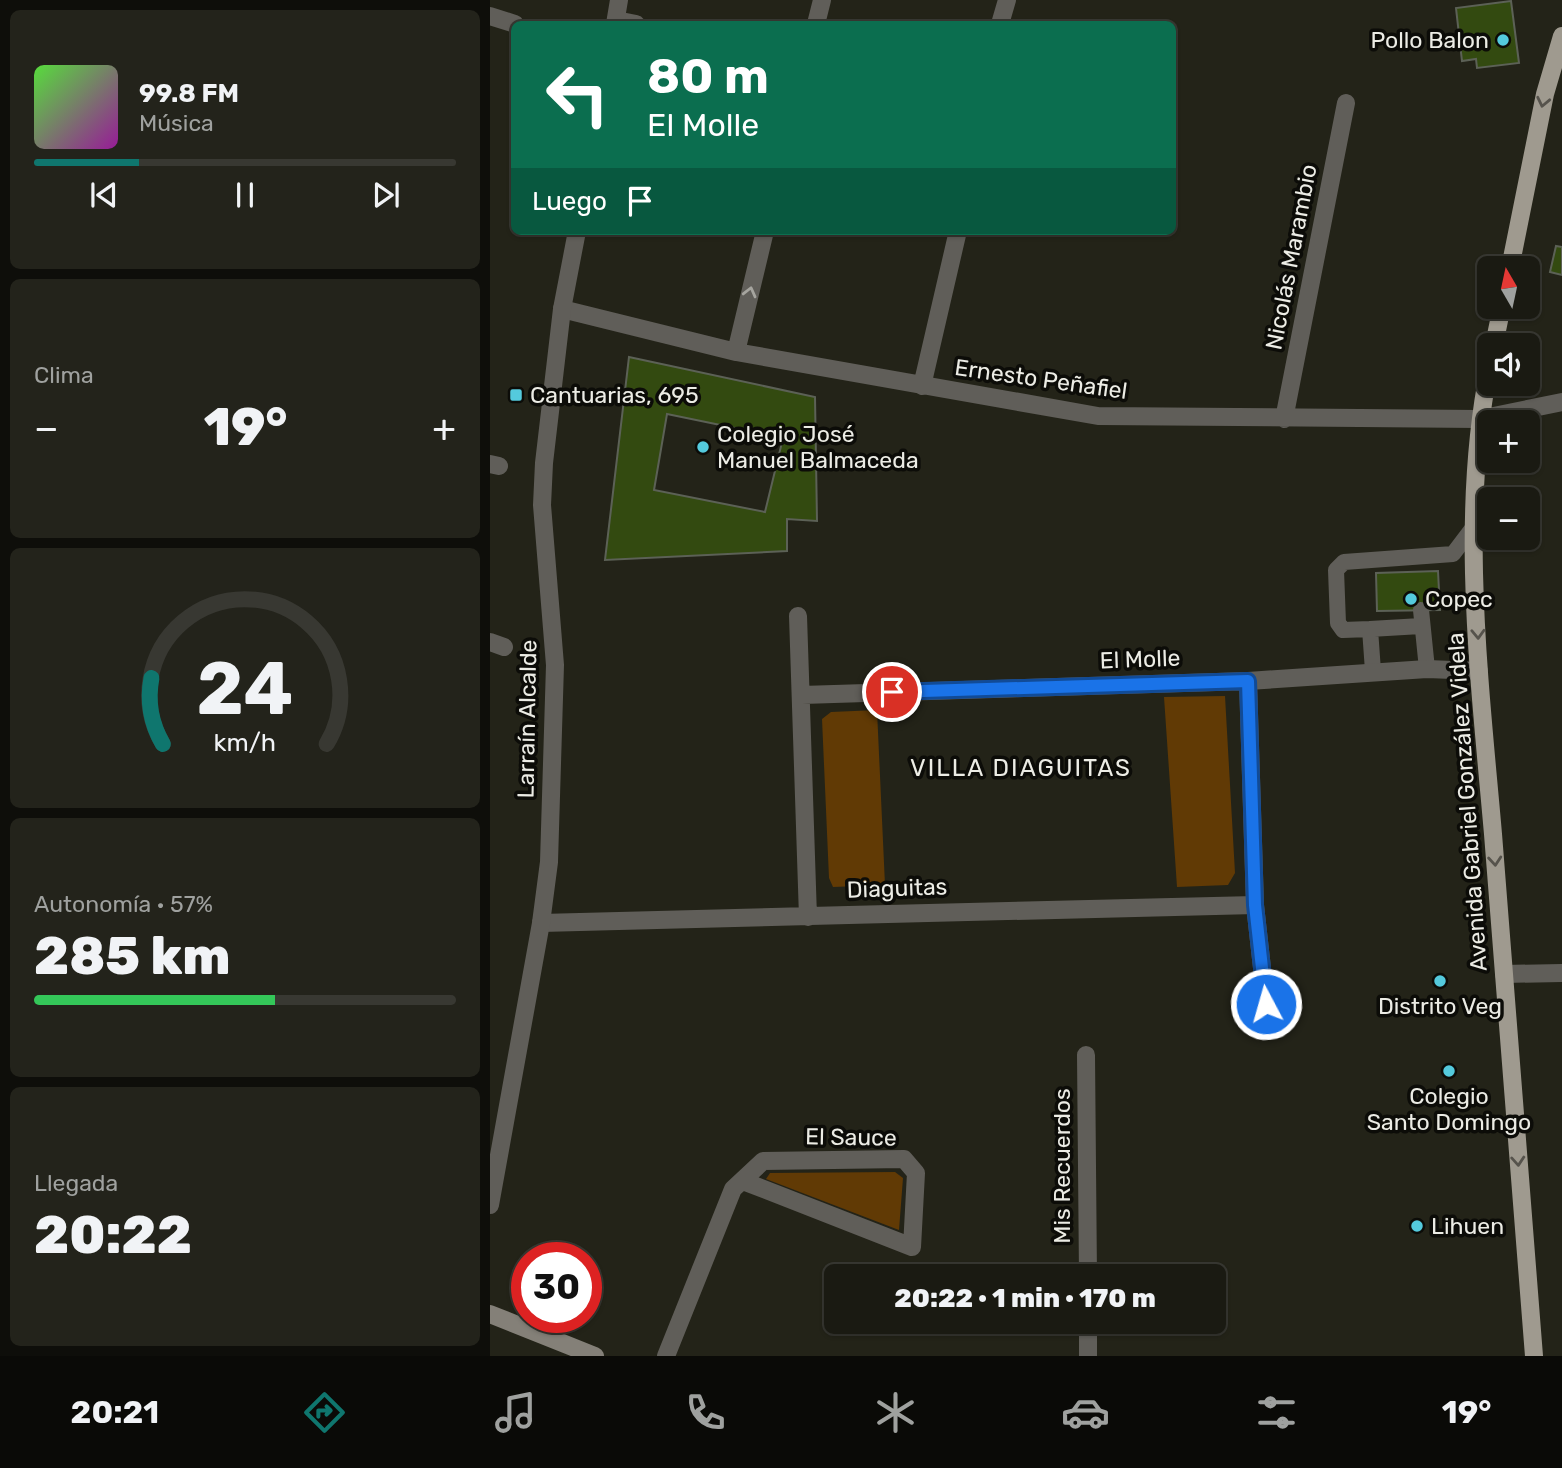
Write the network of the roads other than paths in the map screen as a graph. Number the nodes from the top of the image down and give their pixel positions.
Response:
1 (619, 0) edge
2 (822, 0) edge
3 (1007, 0) edge
4 (490, 16) edge
5 (616, 21) edge
6 (817, 21) edge
7 (1001, 21) edge
8 (511, 23) edge
9 (1562, 36) edge
10 (1346, 103) dead end
11 (576, 235) edge
12 (764, 235) edge
13 (957, 235) dead end
14 (1512, 256) edge
15 (562, 309) junction
16 (736, 352) junction
17 (922, 386) junction
18 (1562, 402) edge
19 (1523, 410) edge
20 (1284, 419) junction
21 (1477, 419) edge
22 (1477, 472) edge
23 (1475, 525) junction
24 (798, 616) dead end
25 (1370, 629) junction
26 (1427, 669) junction
27 (1373, 671) junction
28 (1479, 671) junction
29 (1248, 681) junction
30 (802, 695) junction
31 (1255, 905) junction
32 (808, 917) junction
33 (541, 923) junction
34 (1562, 973) edge
35 (1504, 974) junction
36 (1266, 1004) dead end
37 (1086, 1055) dead end
38 (743, 1181) junction
39 (490, 1205) edge
40 (1088, 1264) edge
41 (490, 1314) edge
42 (1088, 1334) edge
43 (596, 1356) edge
44 (666, 1356) edge
45 (1088, 1356) edge
46 (1534, 1356) edge

1 - 5 street
2 - 6 street
3 - 7 street
4 - 8 street
9 -> 14 main road
10 - 20 street, Nicolás Marambio
11 - 15 street, Larraín Alcalde
16 -> 12 street
13 - 17 street
15 - 16 street, Ernesto Peñafiel
15 - 33 street, Larraín Alcalde
16 - 17 street, Ernesto Peñafiel
17 - 20 street, Ernesto Peñafiel
18 - 19 street, Ernesto Peñafiel
20 - 21 street, Ernesto Peñafiel
22 - 23 main road, Avenida Gabriel González Videla
23 - 25 lane
23 -> 28 main road, Avenida Gabriel González Videla
24 - 30 street
25 - 26 lane
25 - 27 lane
26 - 27 street, El Molle
26 - 28 street, El Molle
27 - 29 street, El Molle
28 -> 35 main road, Avenida Gabriel González Videla
29 - 30 street, El Molle
29 - 31 street
30 - 32 street
31 - 32 street, Diaguitas
31 - 36 street
32 - 33 street, Diaguitas
33 - 39 street, Larraín Alcalde
34 - 35 street
35 -> 46 main road, Avenida Gabriel González Videla
37 - 40 street, Mis Recuerdos
38 - 38 street, El Sauce
38 - 44 street, El Sauce
41 - 43 main road
42 - 45 street

